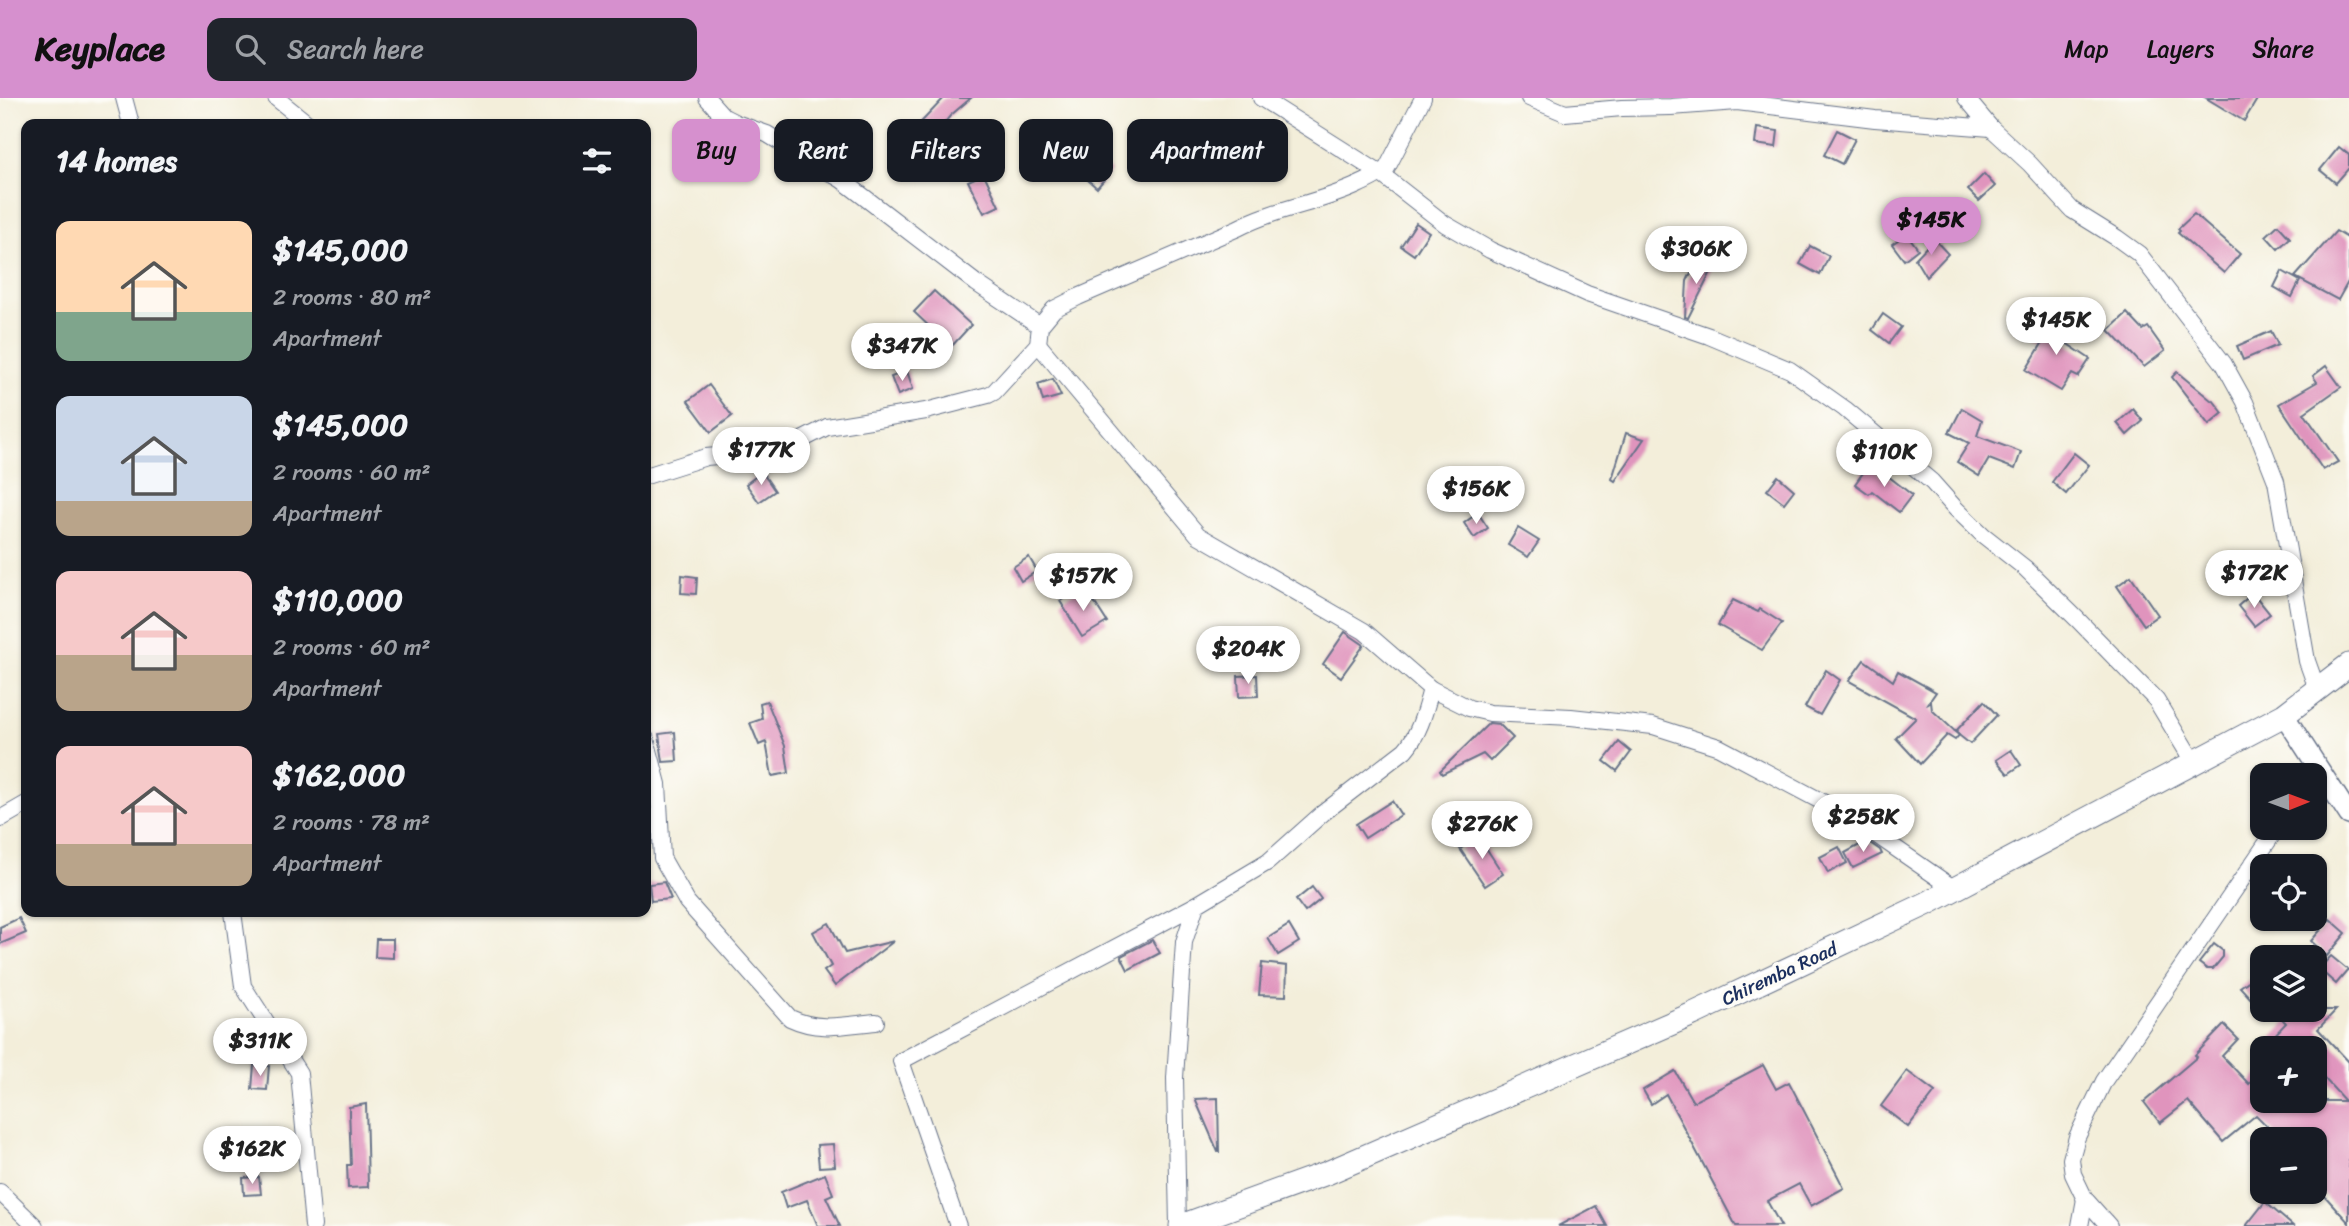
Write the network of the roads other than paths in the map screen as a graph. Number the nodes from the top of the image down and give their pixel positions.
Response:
1 (124, 98) edge
2 (276, 98) edge
3 (707, 98) edge
4 (1261, 98) edge
5 (1423, 98) edge
6 (1529, 98) edge
7 (1966, 98) edge
8 (130, 119) edge
9 (302, 119) edge
10 (1991, 128) junction
11 (1381, 174) junction
12 (1040, 326) junction
13 (1038, 344) junction
14 (651, 475) edge
15 (2349, 665) edge
16 (2317, 689) junction
17 (1431, 690) junction
18 (2284, 715) junction
19 (651, 757) edge
20 (2311, 763) edge
21 (2194, 764) junction
22 (2328, 787) edge
23 (21, 807) edge
24 (2349, 815) edge
25 (0, 819) edge
26 (2269, 840) edge
27 (1956, 890) junction
28 (1196, 905) junction
29 (234, 917) edge
30 (876, 1021) dead end
31 (0, 1192) edge
32 (2085, 1199) junction
33 (35, 1226) edge
34 (313, 1226) edge
35 (958, 1226) edge
36 (1179, 1226) edge
37 (2080, 1226) edge
38 (2109, 1226) edge

1 - 8 street
2 - 9 street
3 - 12 street
4 - 11 street
5 - 11 street
6 - 10 street
7 - 10 street
10 - 16 street
11 - 12 street
11 - 21 street
12 - 13 street
13 - 14 street
13 - 17 street
15 - 16 main road, Chiremba Road
16 - 18 main road, Chiremba Road
17 - 27 street
17 - 28 street
18 - 20 street
18 - 21 main road, Chiremba Road
19 - 30 street
21 - 27 main road, Chiremba Road
22 - 24 street
23 - 25 street
26 - 32 street
27 - 36 main road, Chiremba Road
28 - 35 street
28 - 36 street
29 - 34 street
31 - 33 street
32 - 37 street
32 - 38 street

